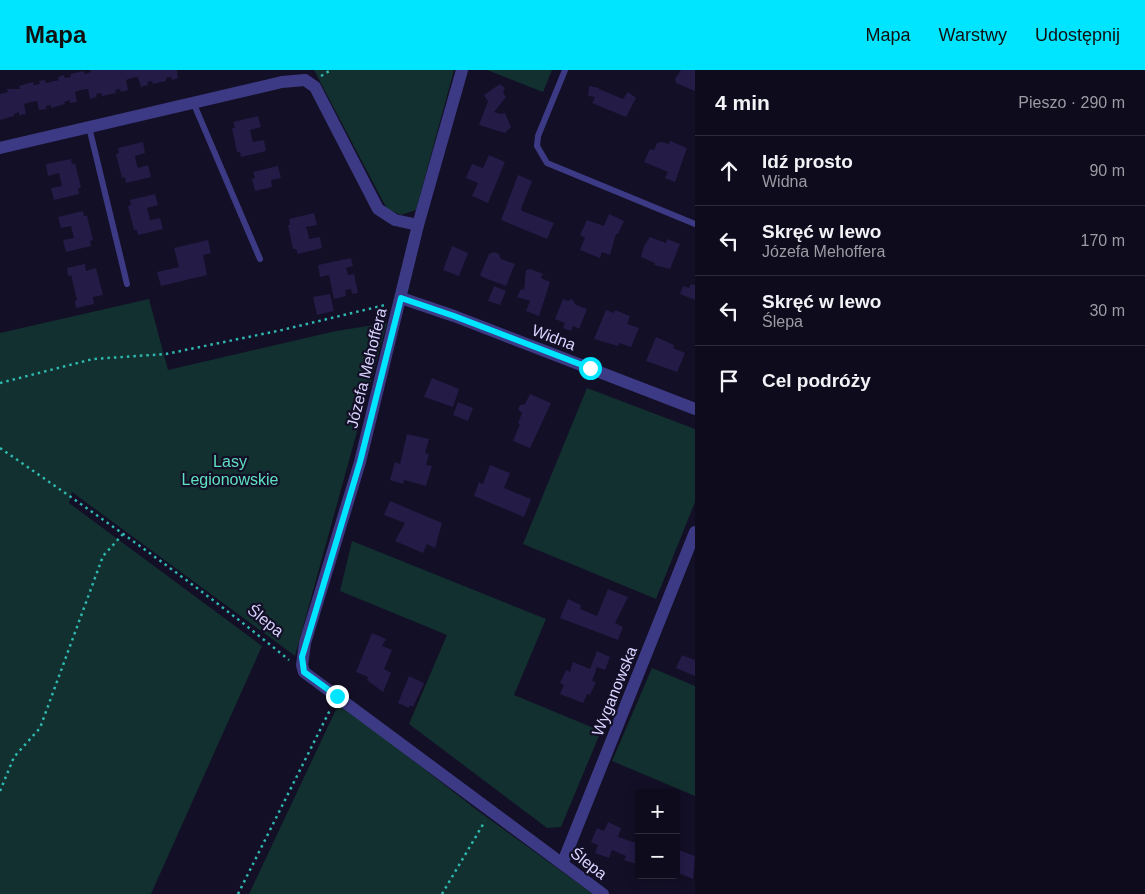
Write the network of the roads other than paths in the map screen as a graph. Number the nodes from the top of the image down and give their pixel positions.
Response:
1 (462, 70) edge
2 (566, 70) edge
3 (193, 102) junction
4 (89, 127) junction
5 (0, 148) edge
6 (695, 224) edge
7 (418, 225) junction
8 (260, 259) dead end
9 (127, 284) dead end
10 (401, 298) junction
11 (695, 409) edge
12 (695, 532) edge
13 (304, 672) joint
14 (563, 862) junction
15 (603, 894) edge

1 - 7 street, Józefa Mehoffera
2 - 6 lane
3 - 4 street
3 - 7 street
3 - 8 lane
4 - 5 street
4 - 9 lane
7 - 10 street, Józefa Mehoffera
10 - 11 street, Widna
10 - 13 street, Józefa Mehoffera
12 - 14 street, Wyganowska
13 - 14 street, Ślepa
14 - 15 street, Ślepa

